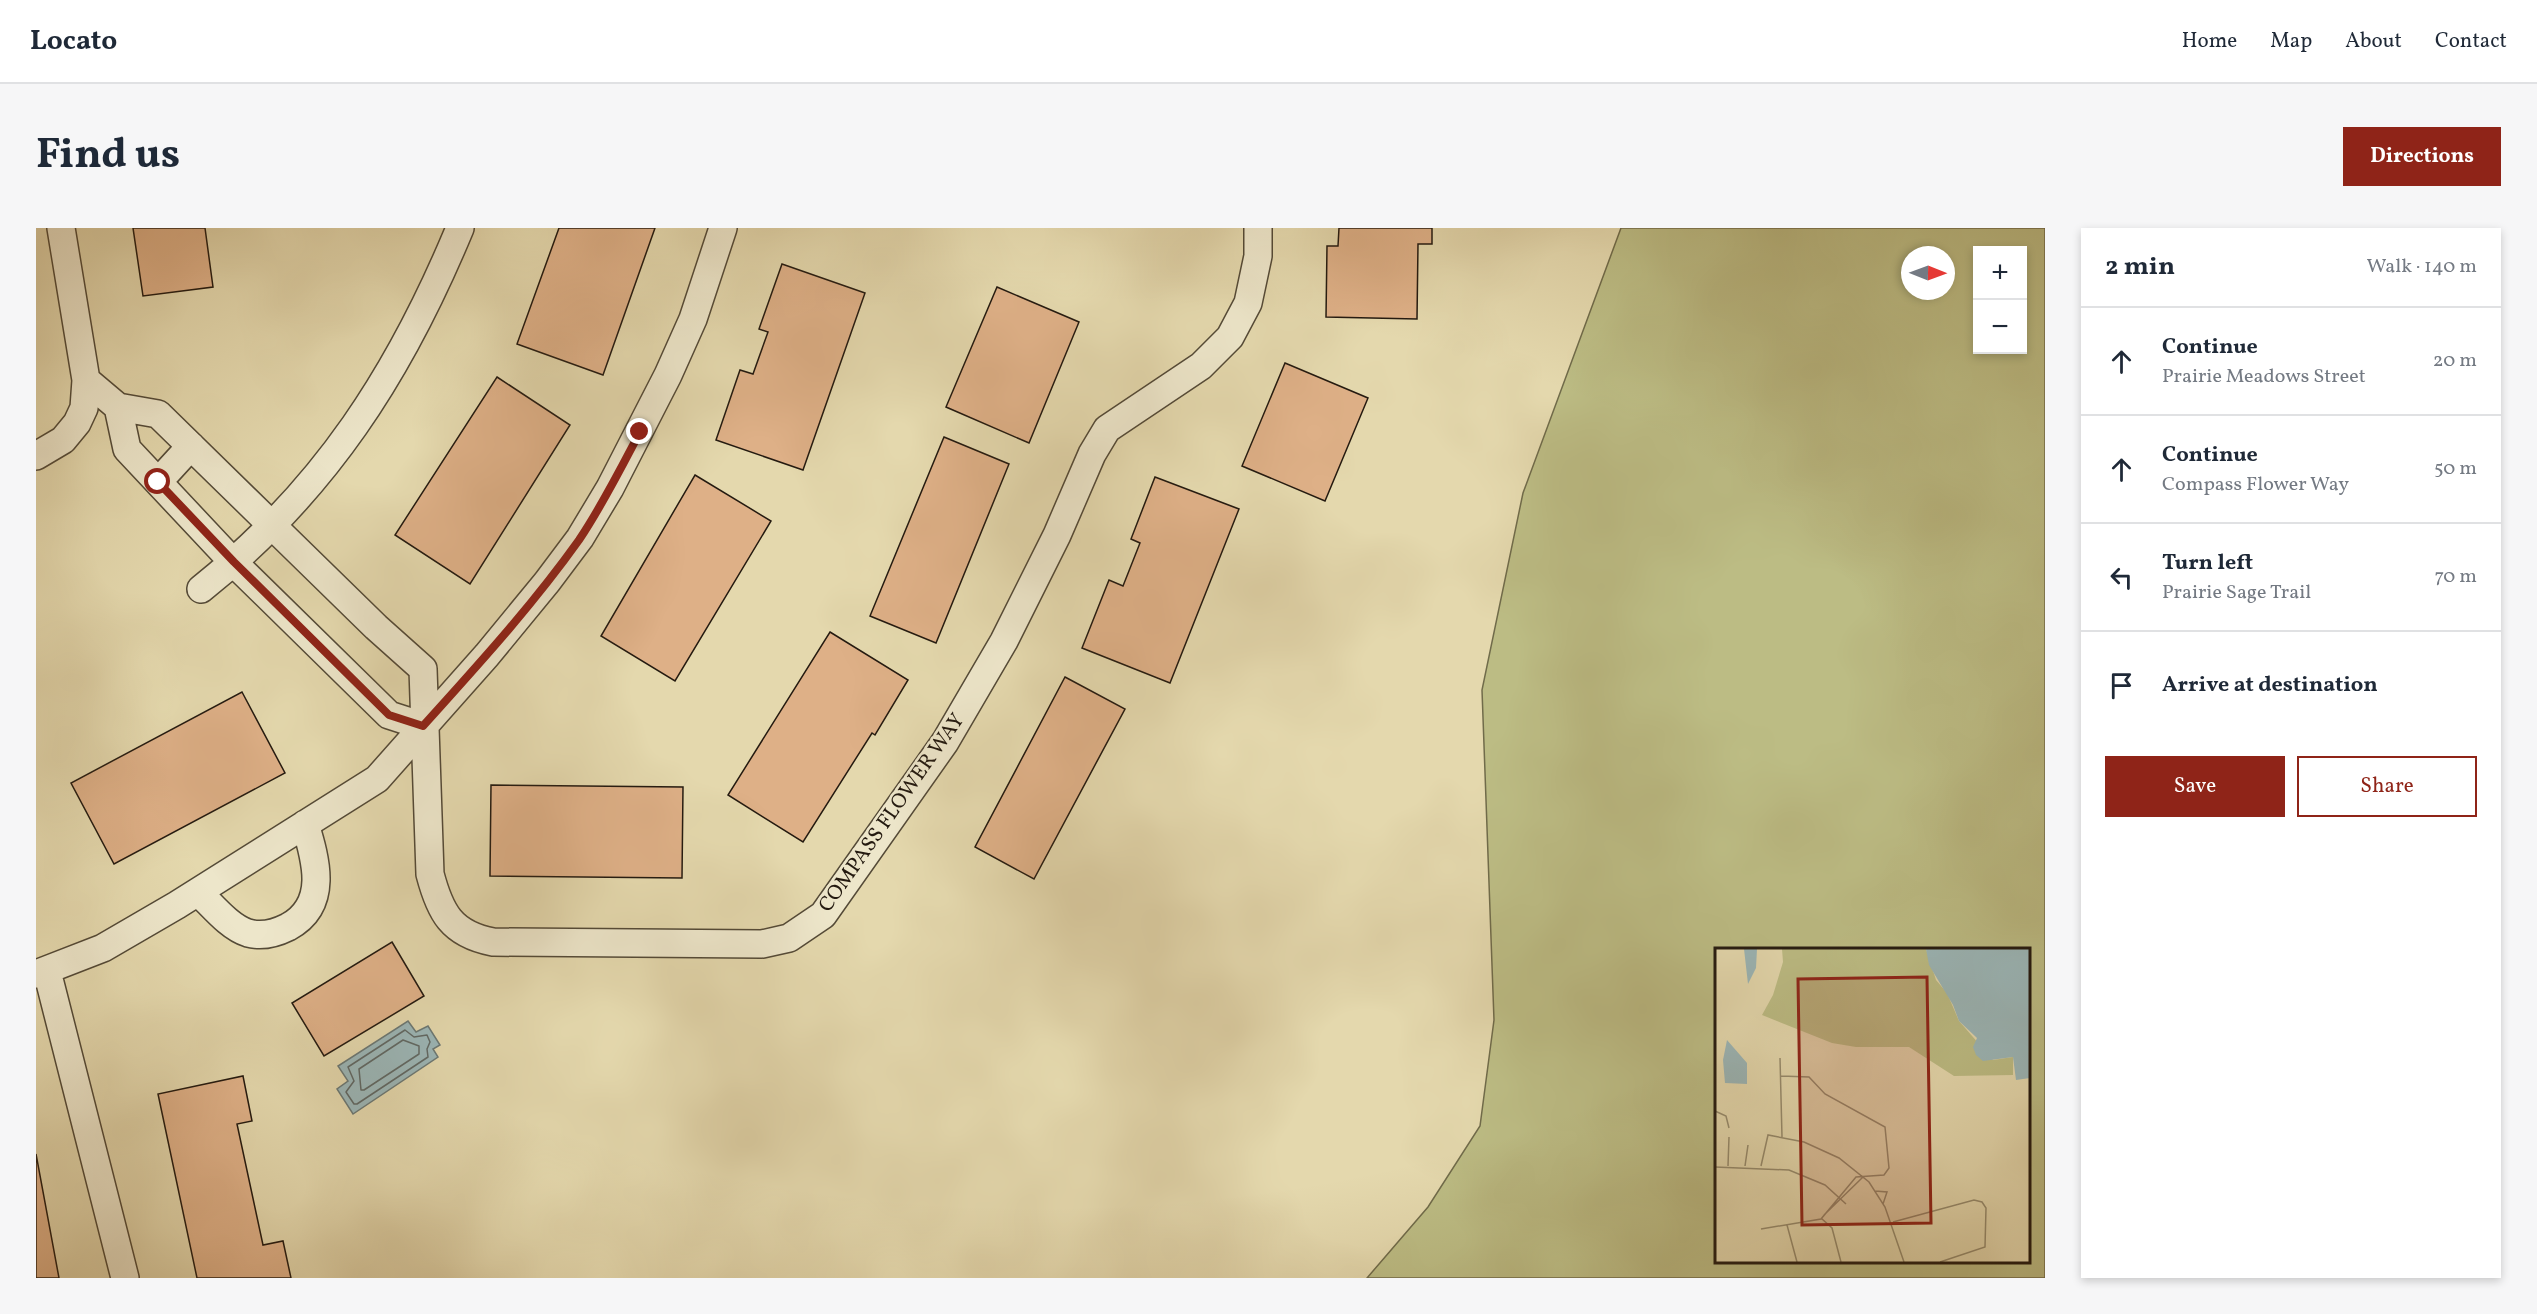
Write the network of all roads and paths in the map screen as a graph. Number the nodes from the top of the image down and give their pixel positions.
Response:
1 (61, 228) edge
2 (460, 228) edge
3 (723, 228) edge
4 (1258, 228) edge
5 (86, 380) junction
6 (118, 407) junction
7 (191, 446) junction
8 (36, 456) edge
9 (158, 482) junction
10 (271, 525) junction
11 (234, 562) junction
12 (201, 589) dead end
13 (423, 726) junction
14 (305, 824) junction
15 (198, 892) junction
16 (41, 973) edge
17 (125, 1278) edge

1 - 5 street
2 - 10 street
3 - 13 street
4 - 13 street, COMPASS FLOWER WAY
5 - 6 street
5 - 8 street
6 - 7 street, COMPASS FLOWER WAY
6 - 9 street
7 - 9 street
7 - 10 street, COMPASS FLOWER WAY
9 - 11 street
10 - 11 street
10 - 13 street, COMPASS FLOWER WAY
11 - 12 street
11 - 13 street
13 - 14 street
14 - 15 street
14 - 15 street
15 - 16 street
16 - 17 street

